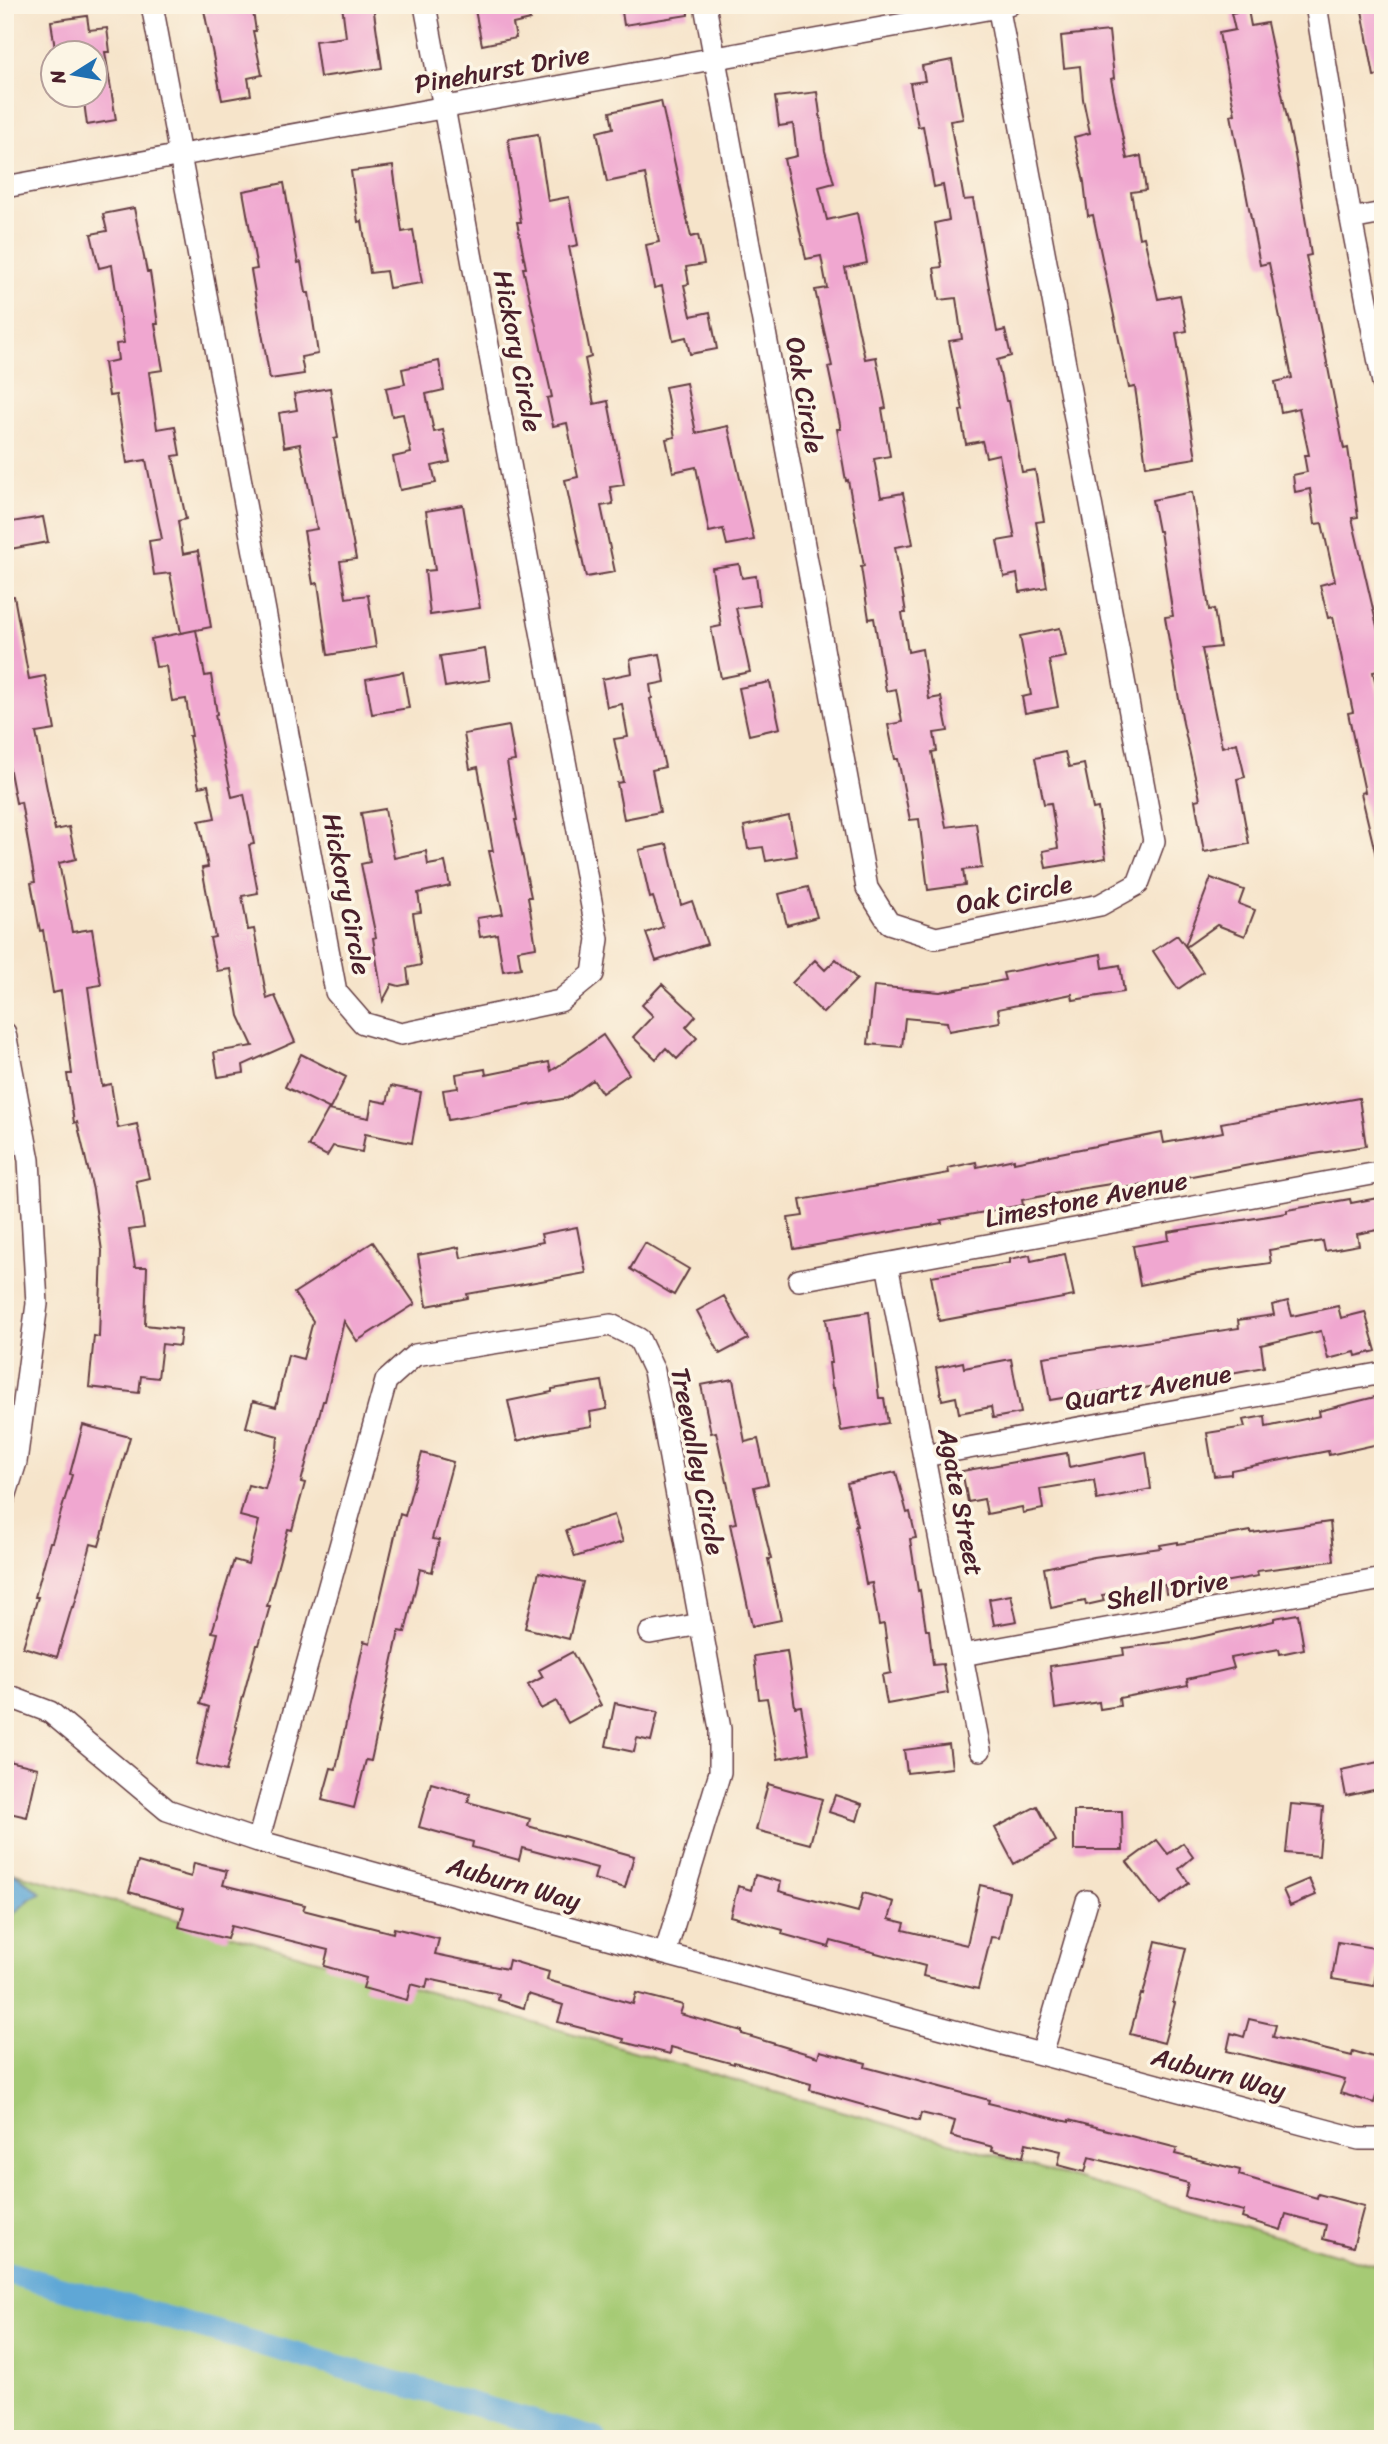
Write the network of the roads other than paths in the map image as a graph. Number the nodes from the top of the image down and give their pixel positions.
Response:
1 (152, 5) edge
2 (425, 5) edge
3 (705, 5) edge
4 (1316, 5) edge
5 (1002, 6) edge
6 (716, 58) junction
7 (444, 108) junction
8 (180, 155) junction
9 (5, 187) edge
10 (1383, 213) edge
11 (1352, 219) junction
12 (1383, 383) edge
13 (5, 1032) edge
14 (1383, 1172) edge
15 (887, 1264) junction
16 (799, 1280) dead end
17 (1383, 1373) edge
18 (924, 1456) junction
19 (5, 1497) edge
20 (1383, 1579) edge
21 (701, 1624) junction
22 (650, 1633) dead end
23 (962, 1656) junction
24 (5, 1695) edge
25 (980, 1750) dead end
26 (258, 1841) junction
27 (1087, 1901) dead end
28 (665, 1954) junction
29 (1042, 2054) junction
30 (1383, 2139) edge

1 - 8 street, Hickory Circle
2 - 7 street, Hickory Circle
3 - 6 street, Oak Circle
4 - 11 street
5 - 6 street, Pinehurst Drive
5 - 6 street, Oak Circle
6 - 7 street, Pinehurst Drive
7 - 8 street, Pinehurst Drive
7 - 8 street, Hickory Circle
8 - 9 street, Pinehurst Drive
10 - 11 street
11 - 12 street
13 - 19 street
14 - 15 street, Limestone Avenue
15 - 16 street, Limestone Avenue
15 - 18 street, Agate Street
17 - 18 street, Quartz Avenue
18 - 23 street, Agate Street
20 - 23 street, Shell Drive
21 - 22 street
21 - 26 street, Treevalley Circle
21 - 28 street, Treevalley Circle
23 - 25 street, Agate Street
24 - 26 street, Auburn Way
26 - 28 street, Auburn Way
27 - 29 street
28 - 29 street, Auburn Way
29 - 30 street, Auburn Way

